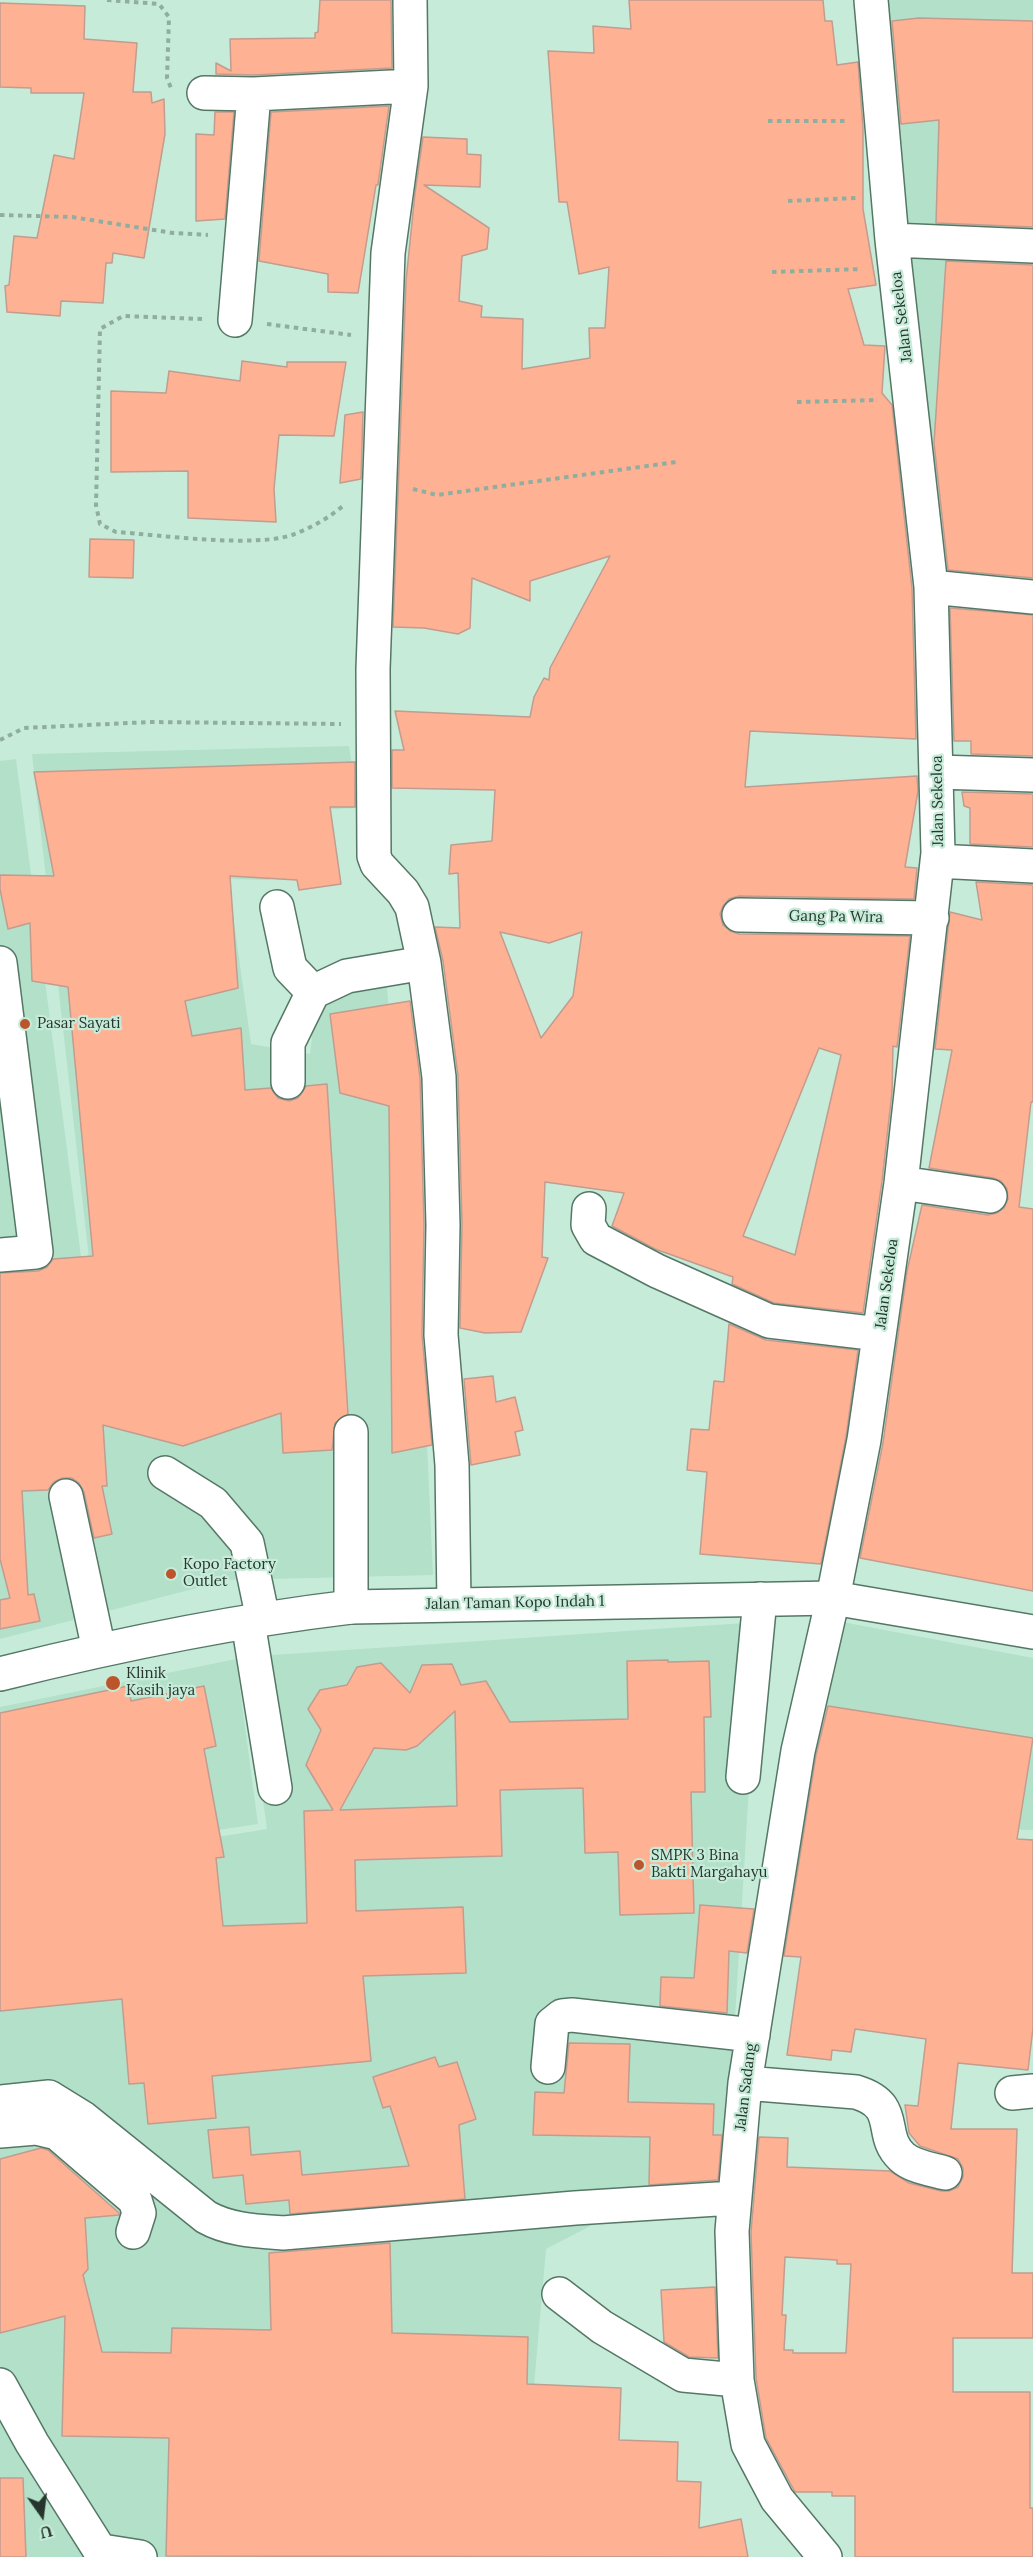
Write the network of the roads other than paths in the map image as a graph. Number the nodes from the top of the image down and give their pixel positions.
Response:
1 (410, 0) edge
2 (871, 0) edge
3 (411, 86) junction
4 (204, 93) road end
5 (255, 94) junction
6 (1033, 246) edge
7 (894, 254) junction
8 (235, 320) road end
9 (931, 587) junction
10 (1033, 597) edge
11 (938, 772) junction
12 (1033, 775) edge
13 (937, 861) junction
14 (1033, 866) edge
15 (276, 907) dead end
16 (739, 915) dead end
17 (932, 918) junction
18 (0, 963) edge
19 (424, 963) junction
20 (313, 992) junction
21 (288, 1082) dead end
22 (901, 1183) junction
23 (990, 1196) dead end
24 (589, 1209) dead end
25 (0, 1255) edge
26 (879, 1334) junction
27 (351, 1432) dead end
28 (165, 1473) dead end
29 (66, 1496) dead end
30 (833, 1598) junction
31 (760, 1599) junction
32 (454, 1603) junction
33 (351, 1607) junction
34 (255, 1621) junction
35 (1033, 1632) edge
36 (99, 1650) junction
37 (0, 1674) edge
38 (743, 1777) dead end
39 (275, 1788) dead end
40 (753, 2034) junction
41 (548, 2067) dead end
42 (745, 2083) junction
43 (0, 2102) edge
44 (0, 2131) edge
45 (945, 2173) dead end
46 (733, 2198) junction
47 (133, 2232) dead end
48 (559, 2294) dead end
49 (737, 2380) junction
50 (0, 2385) edge
51 (103, 2554) edge
52 (140, 2557) edge
53 (825, 2557) edge

1 - 3 street
2 - 7 street, Jalan Sekeloa
3 - 5 street
3 - 19 street
4 - 5 street
5 - 8 street
6 - 7 street
7 - 9 street, Jalan Sekeloa
9 - 10 street
9 - 11 street, Jalan Sekeloa
11 - 12 street
11 - 13 street, Jalan Sekeloa
13 - 14 street
13 - 17 street, Jalan Sekeloa
15 - 20 street
16 - 17 street, Gang Pa Wira
17 - 22 street, Jalan Sekeloa
18 - 25 street
19 - 20 street
19 - 32 street
20 - 21 street
22 - 23 street
22 - 26 street, Jalan Sekeloa
24 - 26 street
26 - 30 street, Jalan Sekeloa
27 - 33 street
28 - 34 street
29 - 36 street
30 - 31 street, Jalan Taman Kopo Indah 1
30 - 35 street, Jalan Taman Kopo Indah 1
30 - 40 street, Jalan Sadang
31 - 32 street, Jalan Taman Kopo Indah 1
31 - 38 street
32 - 33 street, Jalan Taman Kopo Indah 1
33 - 34 street, Jalan Taman Kopo Indah 1
34 - 36 street, Jalan Taman Kopo Indah 1
34 - 39 street
36 - 37 street, Jalan Taman Kopo Indah 1
40 - 41 street
40 - 42 street, Jalan Sadang
42 - 45 street
42 - 46 street, Jalan Sadang
43 - 46 street
44 - 47 street
46 - 49 street, Jalan Sadang
48 - 49 street
49 - 53 street, Jalan Sadang
50 - 51 street
51 - 52 street

